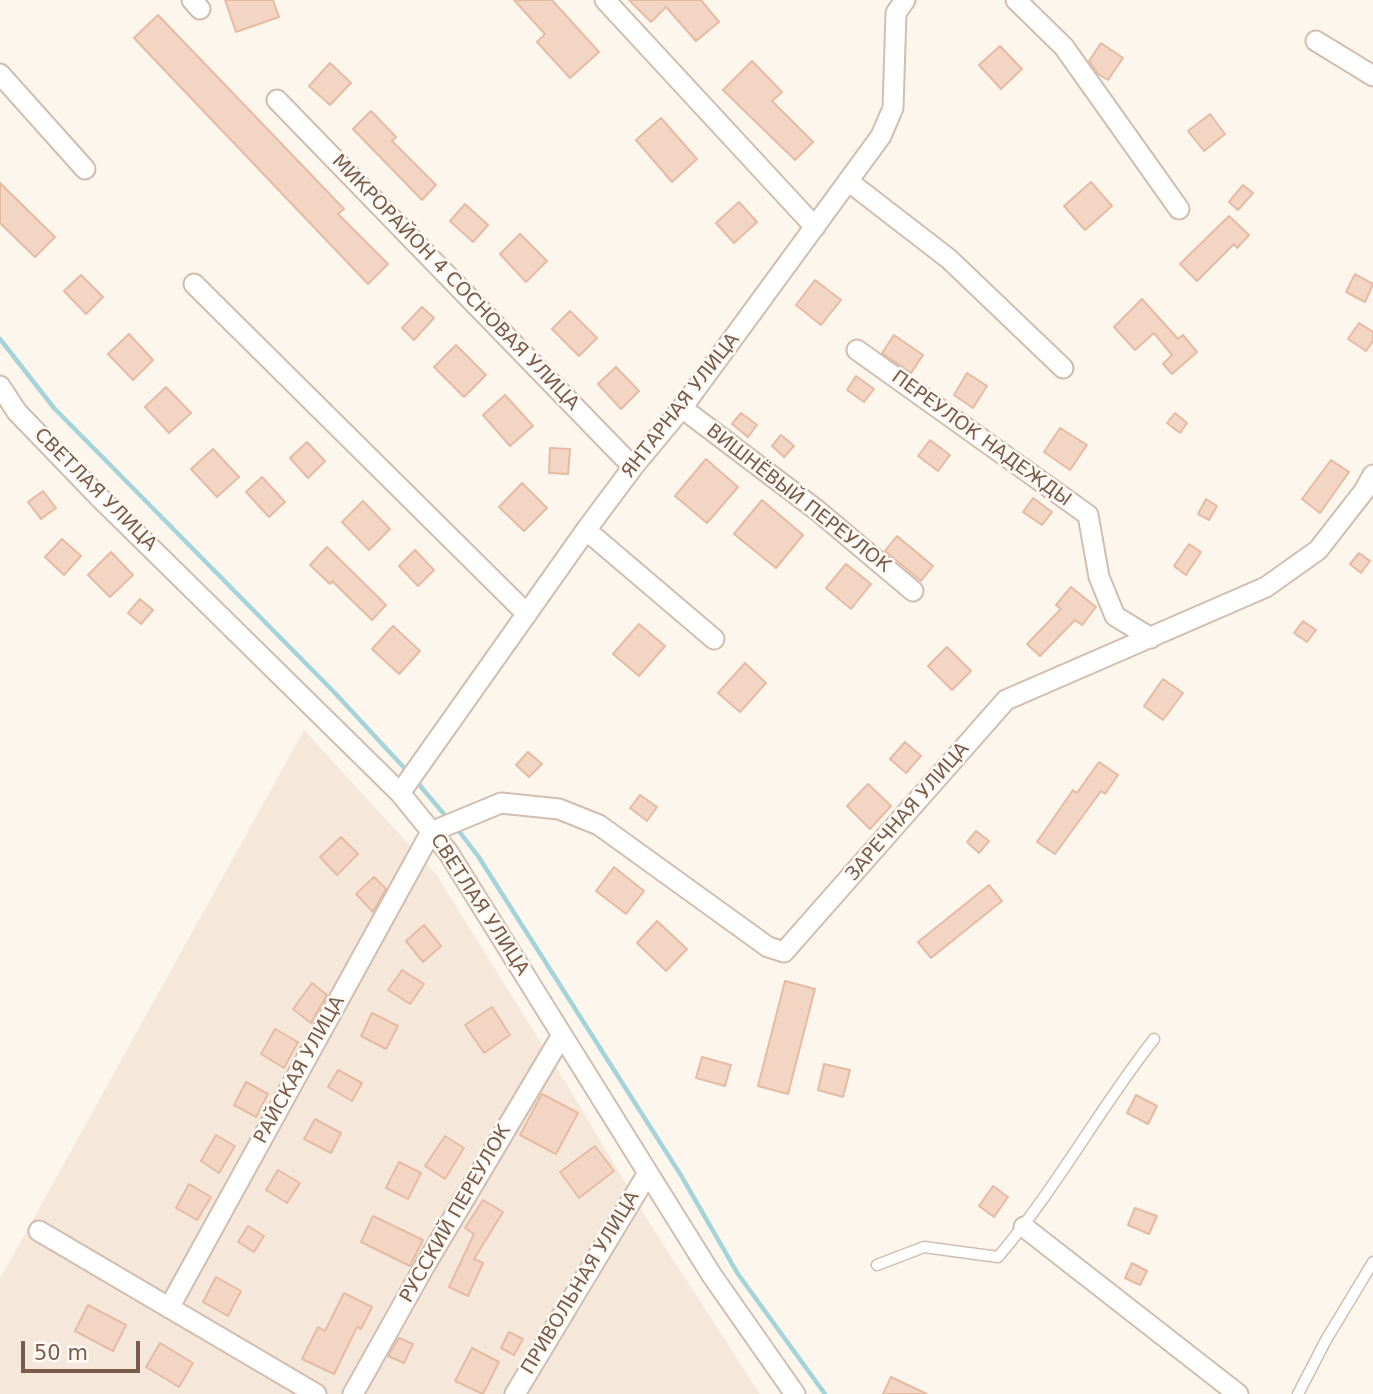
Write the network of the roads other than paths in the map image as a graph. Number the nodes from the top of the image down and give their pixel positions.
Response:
1 (605, 0) edge
2 (905, 0) edge
3 (1016, 0) edge
4 (1316, 41) dead end
5 (0, 74) edge
6 (1373, 76) edge
7 (276, 100) dead end
8 (85, 169) dead end
9 (848, 181) junction
10 (1179, 209) dead end
11 (816, 227) junction
12 (194, 284) dead end
13 (857, 350) dead end
14 (1063, 368) dead end
15 (0, 386) edge
16 (682, 408) junction
17 (633, 467) junction
18 (1373, 475) edge
19 (586, 530) junction
20 (913, 591) dead end
21 (527, 614) junction
22 (1152, 638) junction
23 (713, 639) dead end
24 (400, 793) junction
25 (431, 832) junction
26 (562, 1035) junction
27 (1154, 1039) dead end
28 (648, 1173) junction
29 (1024, 1227) junction
30 (39, 1231) dead end
31 (1373, 1262) edge
32 (877, 1265) dead end
33 (169, 1308) junction
34 (316, 1394) edge
35 (353, 1394) edge
36 (515, 1394) edge
37 (795, 1394) edge
38 (1238, 1394) edge
39 (1298, 1394) edge

1 - 11 street
2 - 9 street, ЯНТАРНАЯ УЛИЦА
3 - 10 street
4 - 6 street
5 - 8 street
7 - 17 street, МИКРОРАЙОН 4 СОСНОВАЯ УЛИЦА
9 - 11 street, ЯНТАРНАЯ УЛИЦА
9 - 14 street
11 - 16 street, ЯНТАРНАЯ УЛИЦА
12 - 21 street
13 - 22 street, ПЕРЕУЛОК НАДЕЖДЫ
15 - 24 street, СВЕТЛАЯ УЛИЦА
16 - 17 street, ЯНТАРНАЯ УЛИЦА
16 - 20 street, ВИШНЁВЫЙ ПЕРЕУЛОК
17 - 19 street, ЯНТАРНАЯ УЛИЦА
18 - 22 street, ЗАРЕЧНАЯ УЛИЦА
19 - 21 street, ЯНТАРНАЯ УЛИЦА
19 - 23 street
21 - 24 street, ЯНТАРНАЯ УЛИЦА
22 - 25 street, ЗАРЕЧНАЯ УЛИЦА
24 - 25 street, СВЕТЛАЯ УЛИЦА
25 - 26 street, СВЕТЛАЯ УЛИЦА
25 - 33 street, РАЙСКАЯ УЛИЦА
26 - 28 street, СВЕТЛАЯ УЛИЦА
26 - 35 street, РУССКИЙ ПЕРЕУЛОК
27 - 29 lane
28 - 36 street, ПРИВОЛЬНАЯ УЛИЦА
28 - 37 street, СВЕТЛАЯ УЛИЦА
29 - 32 lane
29 - 38 street
30 - 33 street
31 - 39 lane
33 - 34 street

